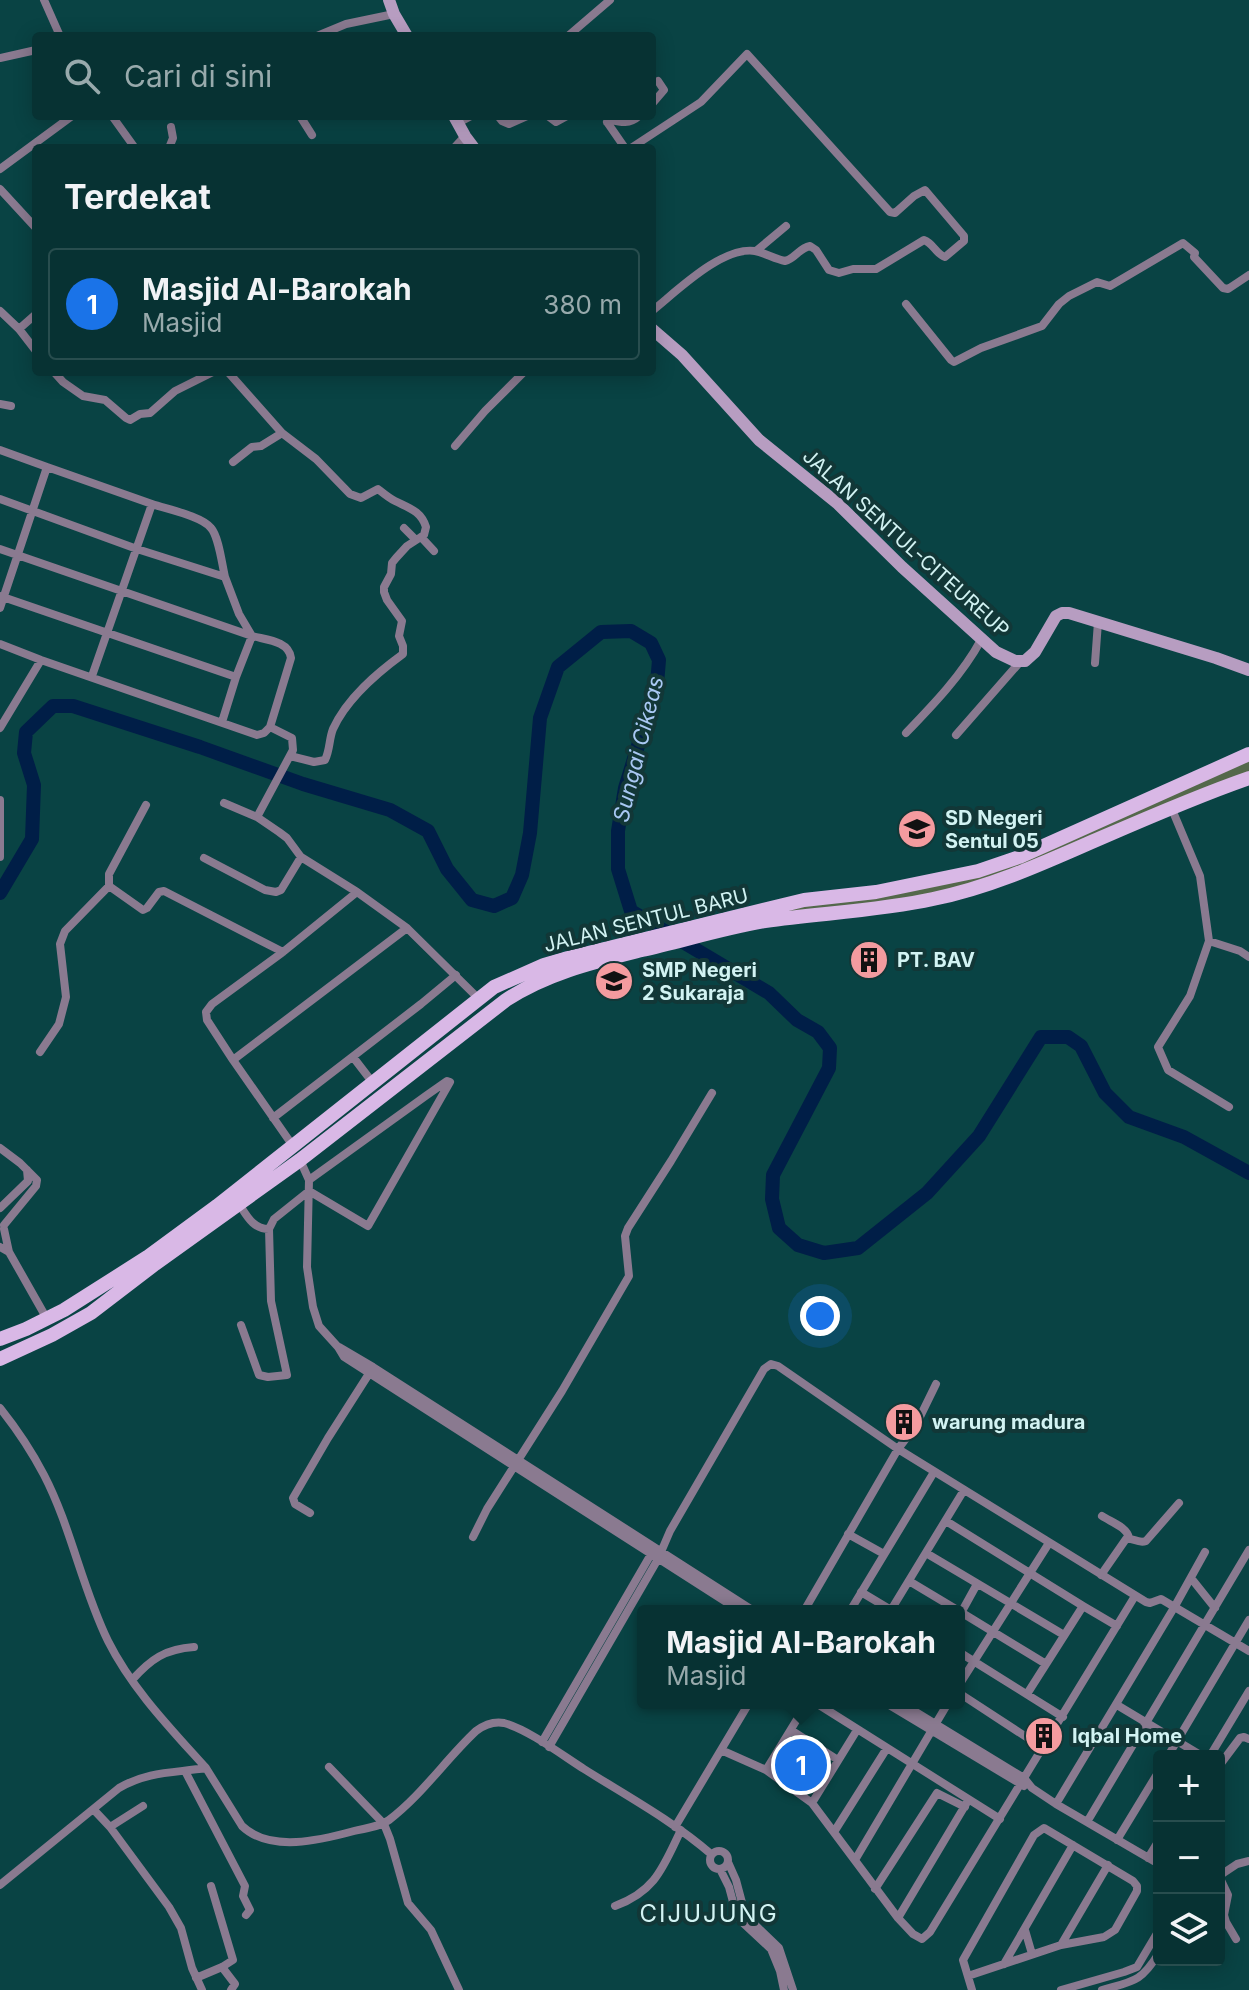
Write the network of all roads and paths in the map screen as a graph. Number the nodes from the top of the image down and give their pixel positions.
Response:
1 (44, 0) edge
2 (389, 0) edge
3 (610, 0) edge
4 (394, 14) junction
5 (58, 32) edge
6 (324, 32) edge
7 (405, 32) edge
8 (573, 32) edge
9 (32, 51) edge
10 (0, 58) edge
11 (658, 81) dead end
12 (656, 99) edge
13 (67, 120) edge
14 (115, 120) edge
15 (303, 120) edge
16 (457, 120) edge
17 (607, 120) edge
18 (171, 127) dead end
19 (312, 135) dead end
20 (465, 136) junction
21 (34, 144) edge
22 (132, 144) edge
23 (171, 144) edge
24 (458, 144) edge
25 (471, 144) edge
26 (622, 144) edge
27 (637, 144) edge
28 (32, 145) edge
29 (0, 169) edge
30 (0, 189) edge
31 (32, 224) edge
32 (786, 226) dead end
33 (756, 251) junction
34 (1249, 275) edge
35 (906, 304) dead end
36 (656, 308) edge
37 (0, 311) edge
38 (32, 318) edge
39 (19, 329) junction
40 (656, 332) edge
41 (32, 346) edge
42 (58, 376) edge
43 (205, 376) edge
44 (232, 376) edge
45 (520, 376) edge
46 (0, 404) edge
47 (11, 406) dead end
48 (282, 433) junction
49 (455, 446) dead end
50 (0, 450) edge
51 (233, 462) dead end
52 (47, 467) junction
53 (0, 499) edge
54 (152, 504) junction
55 (32, 510) junction
56 (404, 528) dead end
57 (418, 538) junction
58 (0, 549) edge
59 (137, 549) junction
60 (434, 551) dead end
61 (17, 555) junction
62 (225, 577) junction
63 (122, 590) junction
64 (2, 597) edge
65 (0, 608) edge
66 (1098, 622) junction
67 (108, 633) junction
68 (252, 636) junction
69 (981, 640) junction
70 (0, 644) edge
71 (41, 660) junction
72 (1020, 662) junction
73 (1095, 663) dead end
74 (1249, 670) edge
75 (92, 676) junction
76 (236, 677) junction
77 (222, 722) junction
78 (270, 727) junction
79 (0, 728) edge
80 (906, 733) dead end
81 (956, 735) dead end
82 (1246, 755) edge
83 (288, 758) junction
84 (1249, 776) edge
85 (0, 800) edge
86 (224, 803) dead end
87 (146, 805) dead end
88 (1171, 807) junction
89 (0, 808) edge
90 (257, 817) junction
91 (0, 857) edge
92 (301, 857) junction
93 (204, 858) dead end
94 (109, 886) junction
95 (357, 892) junction
96 (750, 919) junction
97 (407, 928) junction
98 (1209, 941) junction
99 (618, 951) junction
100 (283, 952) junction
101 (1249, 957) edge
102 (456, 975) junction
103 (478, 998) junction
104 (40, 1052) dead end
105 (353, 1057) junction
106 (233, 1060) junction
107 (371, 1085) junction
108 (387, 1092) junction
109 (712, 1093) dead end
110 (373, 1104) junction
111 (1229, 1107) dead end
112 (273, 1118) junction
113 (0, 1148) edge
114 (297, 1154) junction
115 (27, 1170) junction
116 (309, 1180) junction
117 (309, 1191) junction
118 (239, 1204) junction
119 (0, 1208) edge
120 (221, 1210) junction
121 (2, 1227) edge
122 (269, 1229) junction
123 (0, 1247) edge
124 (9, 1252) junction
125 (0, 1258) edge
126 (152, 1260) junction
127 (47, 1319) junction
128 (241, 1325) dead end
129 (0, 1339) edge
130 (0, 1359) edge
131 (372, 1370) junction
132 (936, 1384) dead end
133 (0, 1408) edge
134 (898, 1449) junction
135 (518, 1463) junction
136 (934, 1472) junction
137 (964, 1490) junction
138 (1179, 1503) dead end
139 (310, 1513) dead end
140 (1102, 1516) dead end
141 (946, 1521) junction
142 (848, 1534) junction
143 (473, 1537) dead end
144 (1129, 1538) junction
145 (1049, 1543) junction
146 (1249, 1550) edge
147 (1205, 1552) dead end
148 (656, 1553) junction
149 (926, 1553) junction
150 (884, 1554) junction
151 (1030, 1572) junction
152 (1101, 1575) junction
153 (1191, 1578) junction
154 (909, 1581) junction
155 (977, 1584) junction
156 (861, 1592) junction
157 (1135, 1596) junction
158 (1010, 1604) junction
159 (731, 1605) edge
160 (744, 1605) edge
161 (807, 1605) edge
162 (853, 1605) edge
163 (883, 1605) edge
164 (895, 1605) edge
165 (948, 1605) edge
166 (964, 1605) edge
167 (1083, 1606) junction
168 (1175, 1606) junction
169 (1215, 1608) junction
170 (965, 1615) edge
171 (1249, 1620) edge
172 (1205, 1625) junction
173 (1117, 1626) junction
174 (993, 1631) junction
175 (1064, 1635) junction
176 (1235, 1642) junction
177 (194, 1647) dead end
178 (1249, 1651) edge
179 (965, 1656) edge
180 (974, 1661) junction
181 (1046, 1664) junction
182 (965, 1675) edge
183 (132, 1680) junction
184 (1249, 1691) edge
185 (1027, 1694) junction
186 (965, 1697) edge
187 (1117, 1705) junction
188 (745, 1709) edge
189 (803, 1709) edge
190 (825, 1709) edge
191 (898, 1709) edge
192 (909, 1709) edge
193 (944, 1709) edge
194 (1063, 1717) junction
195 (1147, 1723) junction
196 (932, 1727) junction
197 (791, 1730) junction
198 (857, 1730) junction
199 (1249, 1739) edge
200 (1178, 1740) junction
201 (546, 1744) junction
202 (887, 1748) junction
203 (1043, 1748) junction
204 (721, 1750) junction
205 (1172, 1750) edge
206 (1193, 1750) edge
207 (1214, 1750) edge
208 (1225, 1758) edge
209 (838, 1760) junction
210 (912, 1764) junction
211 (329, 1767) dead end
212 (204, 1768) junction
213 (187, 1770) junction
214 (766, 1770) junction
215 (1153, 1781) edge
216 (1022, 1782) junction
217 (812, 1803) junction
218 (967, 1803) junction
219 (1056, 1804) junction
220 (143, 1806) dead end
221 (94, 1810) junction
222 (1000, 1819) junction
223 (1087, 1822) junction
224 (384, 1824) junction
225 (110, 1827) junction
226 (678, 1828) junction
227 (834, 1832) junction
228 (1117, 1840) junction
229 (1073, 1845) junction
230 (711, 1854) junction
231 (1153, 1858) edge
232 (855, 1860) junction
233 (1249, 1861) edge
234 (728, 1862) junction
235 (1108, 1865) junction
236 (720, 1869) junction
237 (1225, 1872) edge
238 (0, 1885) edge
239 (211, 1886) dead end
240 (875, 1889) junction
241 (1225, 1889) edge
242 (615, 1906) dead end
243 (246, 1915) dead end
244 (898, 1918) junction
245 (1025, 1930) junction
246 (1236, 1939) dead end
247 (1153, 1940) edge
248 (1061, 1945) junction
249 (1032, 1954) junction
250 (1144, 1955) junction
251 (1153, 1956) edge
252 (1153, 1962) edge
253 (1004, 1964) junction
254 (222, 1967) junction
255 (968, 1976) junction
256 (196, 1978) junction
257 (1099, 1979) junction
258 (202, 1990) edge
259 (231, 1990) edge
260 (459, 1990) edge
261 (784, 1990) edge
262 (793, 1990) edge
263 (972, 1990) edge
264 (1061, 1990) edge
265 (1103, 1990) edge

1 - 5 street
2 - 4 street
3 - 8 street
4 - 6 street
4 - 7 street
9 - 10 street
11 - 12 street
13 - 21 street
14 - 22 street
15 - 19 street
16 - 20 street
17 - 26 street
18 - 23 street
20 - 24 street
20 - 25 street
27 - 33 street
28 - 29 street
30 - 31 street
32 - 33 street
33 - 36 street
34 - 35 street
37 - 39 street
38 - 39 street
39 - 41 street
40 - 69 street, JALAN SENTUL-CITEUREUP
42 - 43 street
44 - 48 street
45 - 49 street
46 - 47 street
48 - 51 street
48 - 57 street
50 - 52 street
52 - 54 street
52 - 55 street
53 - 55 street
54 - 59 street
54 - 62 street
55 - 59 street
55 - 61 street
56 - 57 street
57 - 60 street
57 - 83 street
58 - 61 street
59 - 62 street
59 - 63 street
61 - 63 street
61 - 64 street
62 - 68 street
63 - 67 street
63 - 68 street
64 - 65 street
64 - 67 street
66 - 72 street, JALAN SENTUL-CITEUREUP
66 - 73 street
66 - 74 street, JALAN SENTUL-CITEUREUP
67 - 75 street
67 - 76 street
68 - 76 street
68 - 78 street
69 - 72 street, JALAN SENTUL-CITEUREUP
69 - 80 street
70 - 71 street
71 - 75 street
71 - 79 street
72 - 81 street
75 - 77 street
76 - 77 street
77 - 78 street
78 - 83 street
82 - 84 main road
82 - 96 main road, JALAN SENTUL BARU
83 - 90 street
84 - 88 main road, JALAN SENTUL BARU
85 - 89 street
86 - 90 street
87 - 94 street
88 - 96 main road, JALAN SENTUL BARU
88 - 98 street
89 - 91 street
90 - 92 street
92 - 93 street
92 - 95 street
94 - 100 street
94 - 104 street
95 - 97 street
95 - 100 street
96 - 99 main road, JALAN SENTUL BARU
97 - 102 street
97 - 106 street
98 - 101 street
98 - 111 street
99 - 103 main road, JALAN SENTUL BARU
99 - 108 main road, JALAN SENTUL BARU
100 - 106 street
102 - 103 street
102 - 105 street
103 - 107 main road, JALAN SENTUL BARU
105 - 107 street
105 - 112 street
106 - 112 street
107 - 108 main road
107 - 110 main road
107 - 114 main road, JALAN SENTUL BARU
108 - 110 main road, JALAN SENTUL BARU
109 - 135 street
110 - 114 main road, JALAN SENTUL BARU
112 - 114 street
113 - 115 street
114 - 116 street
114 - 118 main road, JALAN SENTUL BARU
114 - 120 main road, JALAN SENTUL BARU
115 - 119 street
115 - 121 street
116 - 117 street
116 - 117 street
117 - 122 street
117 - 131 street
118 - 120 main road, JALAN SENTUL BARU
118 - 122 street
120 - 126 main road, JALAN SENTUL BARU
121 - 124 street
122 - 128 street
123 - 124 street
124 - 125 street
124 - 127 street
126 - 127 main road, JALAN SENTUL BARU
126 - 130 main road, JALAN SENTUL BARU
127 - 129 main road, JALAN SENTUL BARU
131 - 135 street
131 - 139 street
132 - 134 street
133 - 183 street
134 - 136 street
134 - 142 street
134 - 148 street
135 - 143 street
135 - 148 street
136 - 137 street
136 - 150 street
137 - 141 street
137 - 145 street
138 - 144 street
140 - 144 street
141 - 149 street
141 - 151 street
142 - 150 street
142 - 161 street
144 - 152 street
145 - 151 street
145 - 152 street
146 - 169 street
147 - 153 street
148 - 159 street
148 - 160 street
148 - 201 street
149 - 154 street
149 - 155 street
150 - 156 street
151 - 158 street
151 - 167 street
152 - 157 street
153 - 168 street
153 - 169 street
154 - 164 street
154 - 165 street
155 - 158 street
155 - 166 street
156 - 162 street
156 - 163 street
157 - 168 street
157 - 173 street
158 - 174 street
158 - 175 street
167 - 173 street
167 - 175 street
168 - 172 street
168 - 187 street
169 - 172 street
170 - 174 street
171 - 176 street
172 - 176 street
172 - 195 street
173 - 194 street
174 - 180 street
174 - 181 street
175 - 181 street
176 - 178 street
176 - 200 street
177 - 183 street
179 - 180 street
180 - 182 street
180 - 185 street
181 - 185 street
183 - 212 street
184 - 207 street
185 - 194 street
186 - 203 street
187 - 195 street
187 - 219 street
188 - 204 street
189 - 197 street
190 - 198 street
191 - 196 street
192 - 196 street
193 - 196 street
194 - 203 street
195 - 200 street
195 - 223 street
196 - 210 street
196 - 216 street
197 - 209 street
197 - 214 street
198 - 202 street
198 - 209 street
199 - 208 street
200 - 205 street
200 - 206 street
201 - 224 street
201 - 226 street
202 - 210 street
202 - 227 street
203 - 216 street
204 - 214 street
204 - 226 street
209 - 217 street
210 - 218 street
210 - 232 street
211 - 224 street
212 - 213 street
212 - 224 street
213 - 221 street
213 - 243 street
214 - 217 street
215 - 228 street
216 - 219 street
216 - 222 street
217 - 227 street
218 - 222 street
218 - 240 street
218 - 244 street
219 - 223 street
220 - 225 street
221 - 225 street
221 - 238 street
222 - 244 street
223 - 228 street
224 - 260 street
225 - 256 street
226 - 230 street
226 - 242 street
227 - 232 street
228 - 231 street
229 - 235 street
229 - 245 street
229 - 255 street
230 - 234 street
230 - 236 street
232 - 240 street
233 - 237 street
234 - 236 street
234 - 262 street
235 - 248 street
235 - 248 street
236 - 261 street
239 - 254 street
240 - 244 street
241 - 246 street
245 - 249 street
245 - 253 street
247 - 250 street
248 - 249 street
249 - 253 street
250 - 251 street
250 - 257 street
252 - 265 street
253 - 255 street
254 - 256 street
254 - 259 street
255 - 263 street
256 - 258 street
257 - 264 street
257 - 265 street

